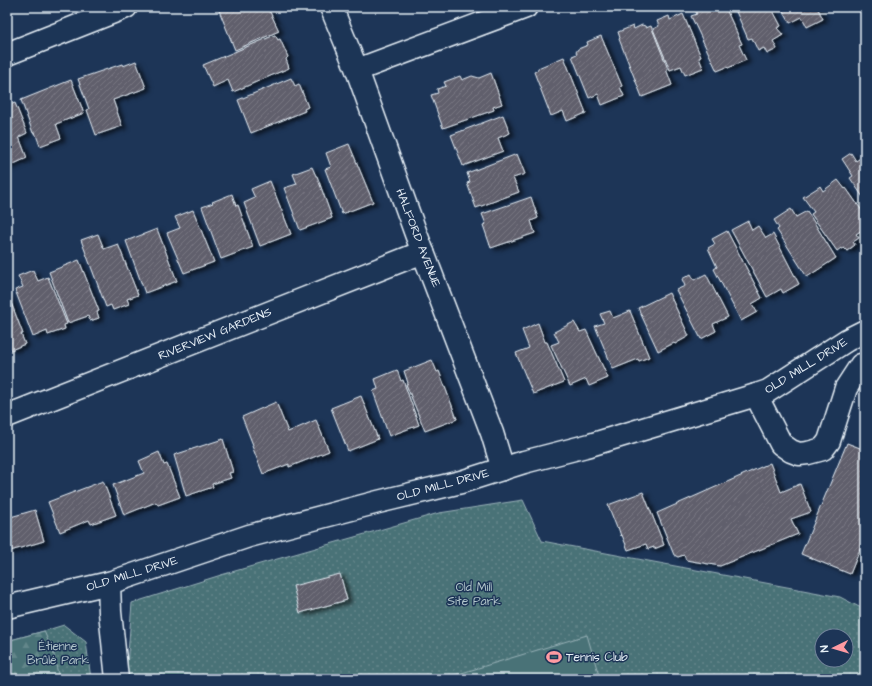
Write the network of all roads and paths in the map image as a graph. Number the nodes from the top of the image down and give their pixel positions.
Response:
1 (126, 7) edge
2 (331, 7) edge
3 (526, 7) edge
4 (7, 54) edge
5 (357, 70) junction
6 (423, 252) junction
7 (856, 335) edge
8 (863, 366) edge
9 (756, 396) junction
10 (7, 416) edge
11 (503, 469) junction
12 (109, 583) junction
13 (7, 607) edge
14 (117, 679) edge

1 - 4 street
2 - 5 street, HALFORD AVENUE
3 - 5 street
5 - 6 street, HALFORD AVENUE
6 - 10 street, RIVERVIEW GARDENS
6 - 11 street, HALFORD AVENUE
7 - 8 street
7 - 9 street, OLD MILL DRIVE
8 - 9 street
9 - 11 street, OLD MILL DRIVE
11 - 12 street, OLD MILL DRIVE
12 - 13 street, OLD MILL DRIVE
12 - 14 street

